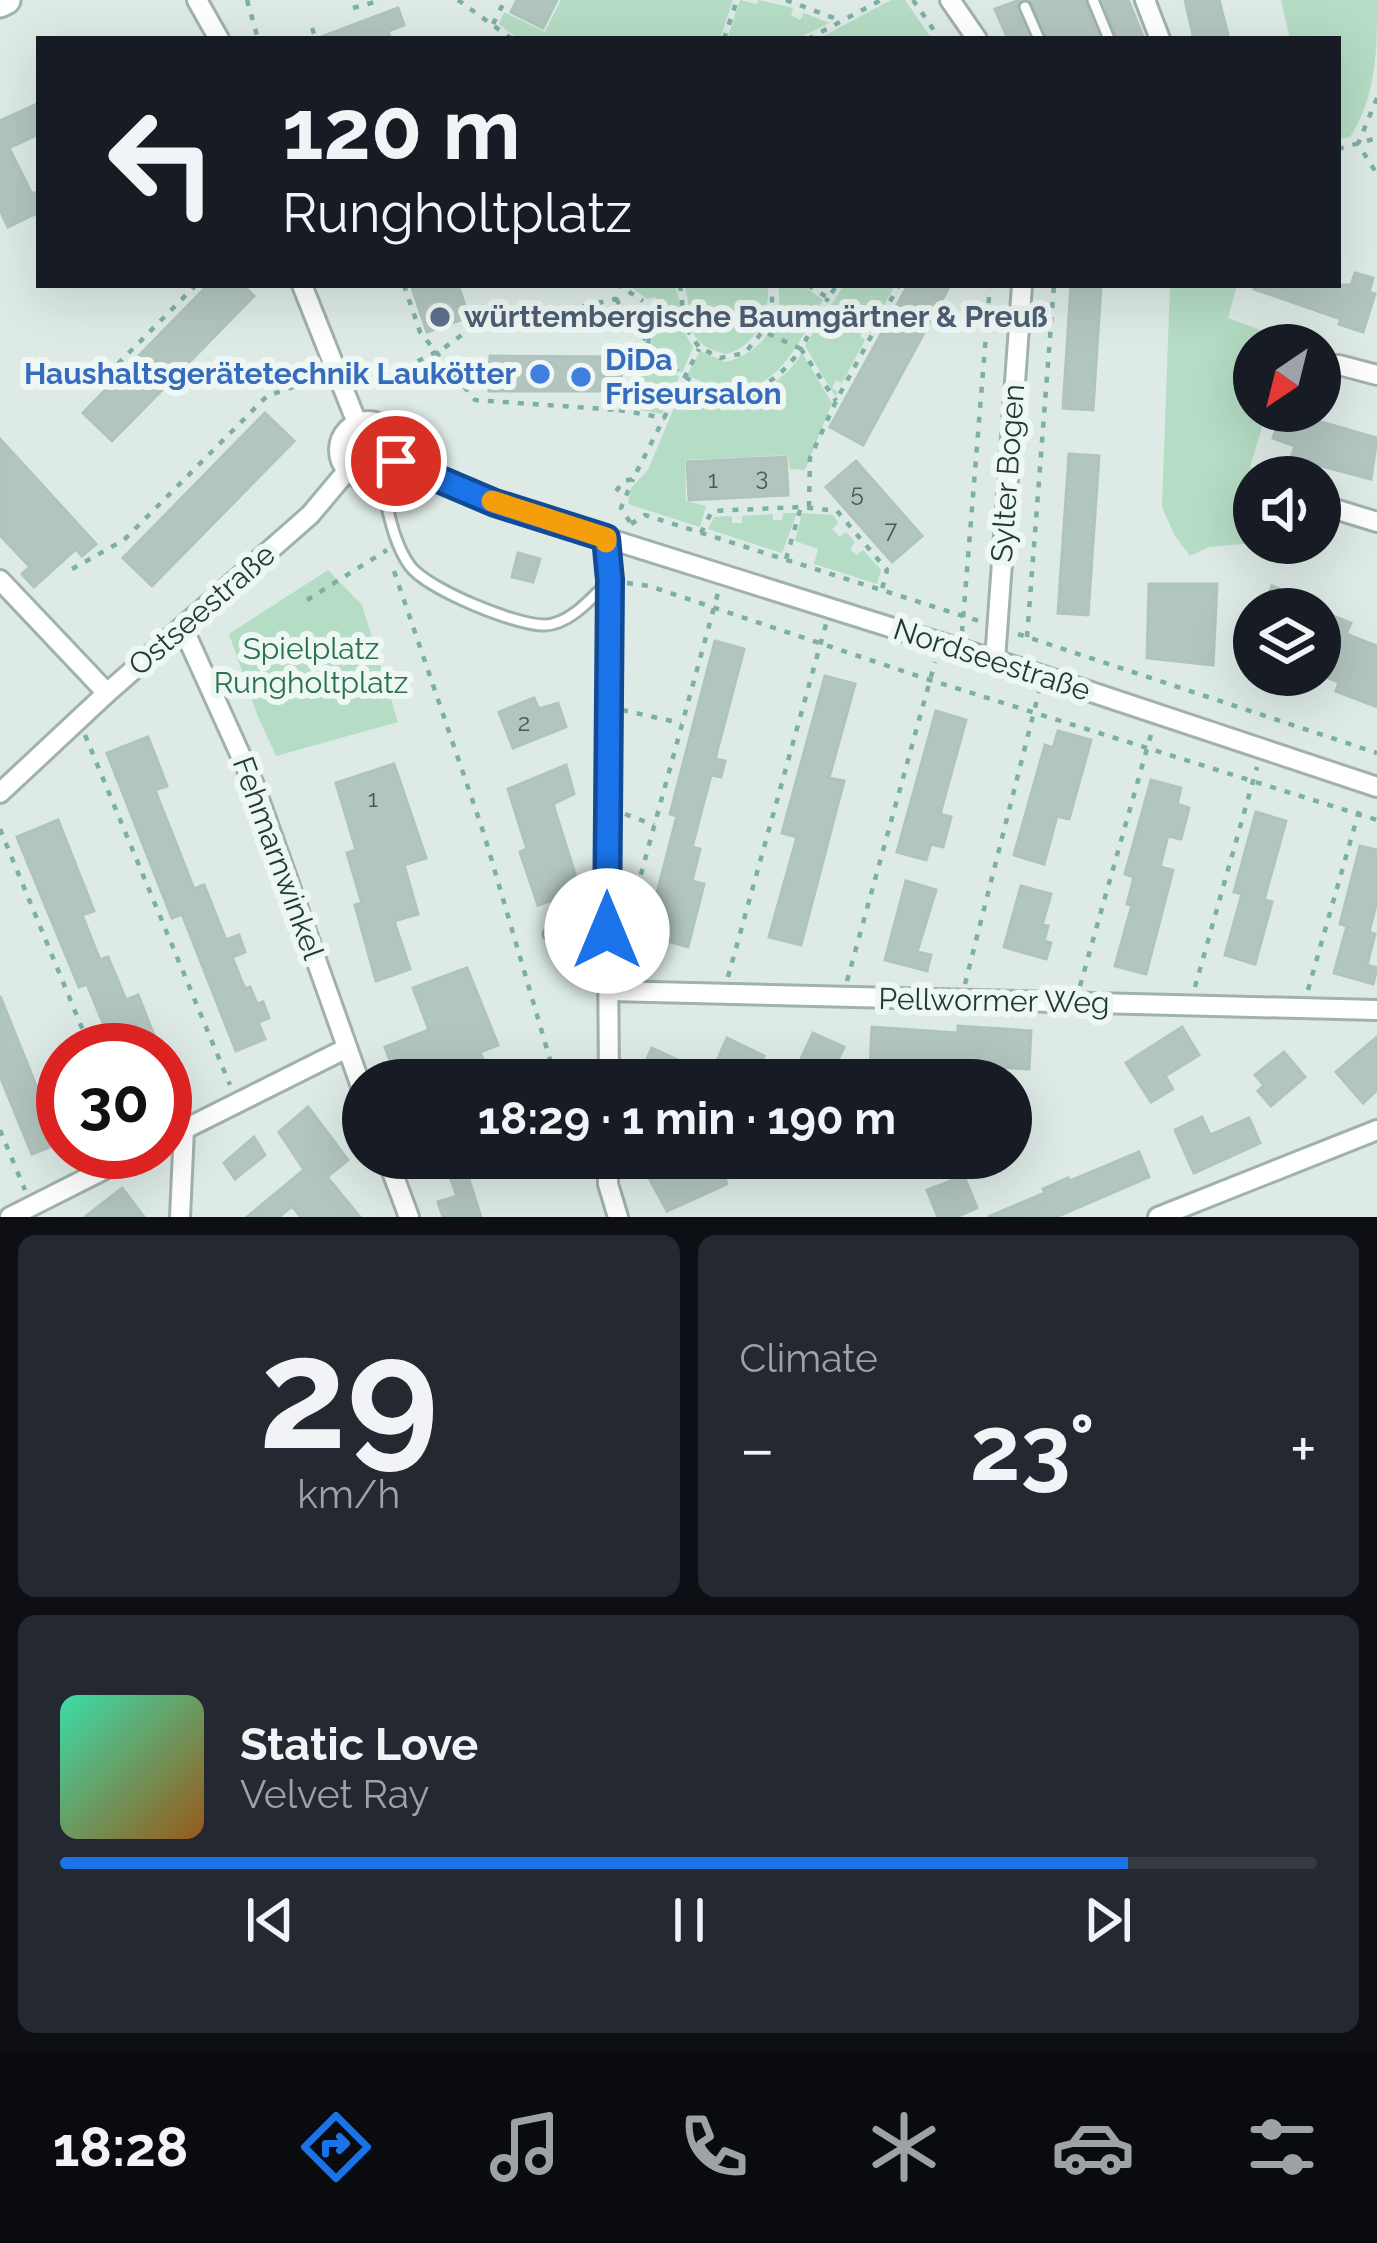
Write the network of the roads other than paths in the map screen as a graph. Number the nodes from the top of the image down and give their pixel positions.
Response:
1 (197, 0) edge
2 (950, 0) edge
3 (1093, 0) edge
4 (1145, 0) edge
5 (1025, 7) dead end
6 (217, 36) edge
7 (975, 36) edge
8 (1038, 36) edge
9 (1108, 36) edge
10 (1159, 36) edge
11 (303, 288) edge
12 (1022, 288) edge
13 (1341, 366) edge
14 (1377, 375) edge
15 (357, 423) junction
16 (396, 461) junction
17 (347, 471) junction
18 (380, 478) junction
19 (1341, 511) edge
20 (1377, 522) edge
21 (606, 538) junction
22 (0, 580) edge
23 (610, 580) junction
24 (184, 628) junction
25 (995, 660) junction
26 (106, 693) junction
27 (1372, 785) edge
28 (0, 794) edge
29 (607, 923) junction
30 (549, 934) dead end
31 (610, 991) junction
32 (1377, 1010) edge
33 (347, 1048) junction
34 (351, 1059) edge
35 (609, 1059) edge
36 (192, 1125) edge
37 (1377, 1130) edge
38 (86, 1179) edge
39 (182, 1179) edge
40 (395, 1179) edge
41 (608, 1179) edge
42 (10, 1217) edge
43 (180, 1217) edge
44 (409, 1217) edge
45 (618, 1217) edge
46 (1160, 1217) edge

1 - 6 street
2 - 7 street
3 - 9 lane
4 - 10 street
5 - 8 lane
11 - 15 street
12 - 25 street, Sylter Bogen
13 - 14 street
15 - 16 street
15 - 17 street
16 - 18 street
16 - 21 street, Nordseestraße
17 - 18 street
17 - 24 street, Ostseestraße
18 - 23 lane
19 - 20 street
21 - 23 street
21 - 25 street, Nordseestraße
22 - 26 street
23 - 29 street
24 - 26 street, Ostseestraße
24 - 33 street, Fehmarnwinkel
25 - 27 street, Nordseestraße
26 - 28 street, Ostseestraße
29 - 30 lane
29 - 31 street
31 - 32 street, Pellwormer Weg
31 - 35 street
33 - 34 street, Fehmarnwinkel
33 - 36 street
37 - 46 street
38 - 42 street
39 - 43 street
40 - 44 street
41 - 45 street

